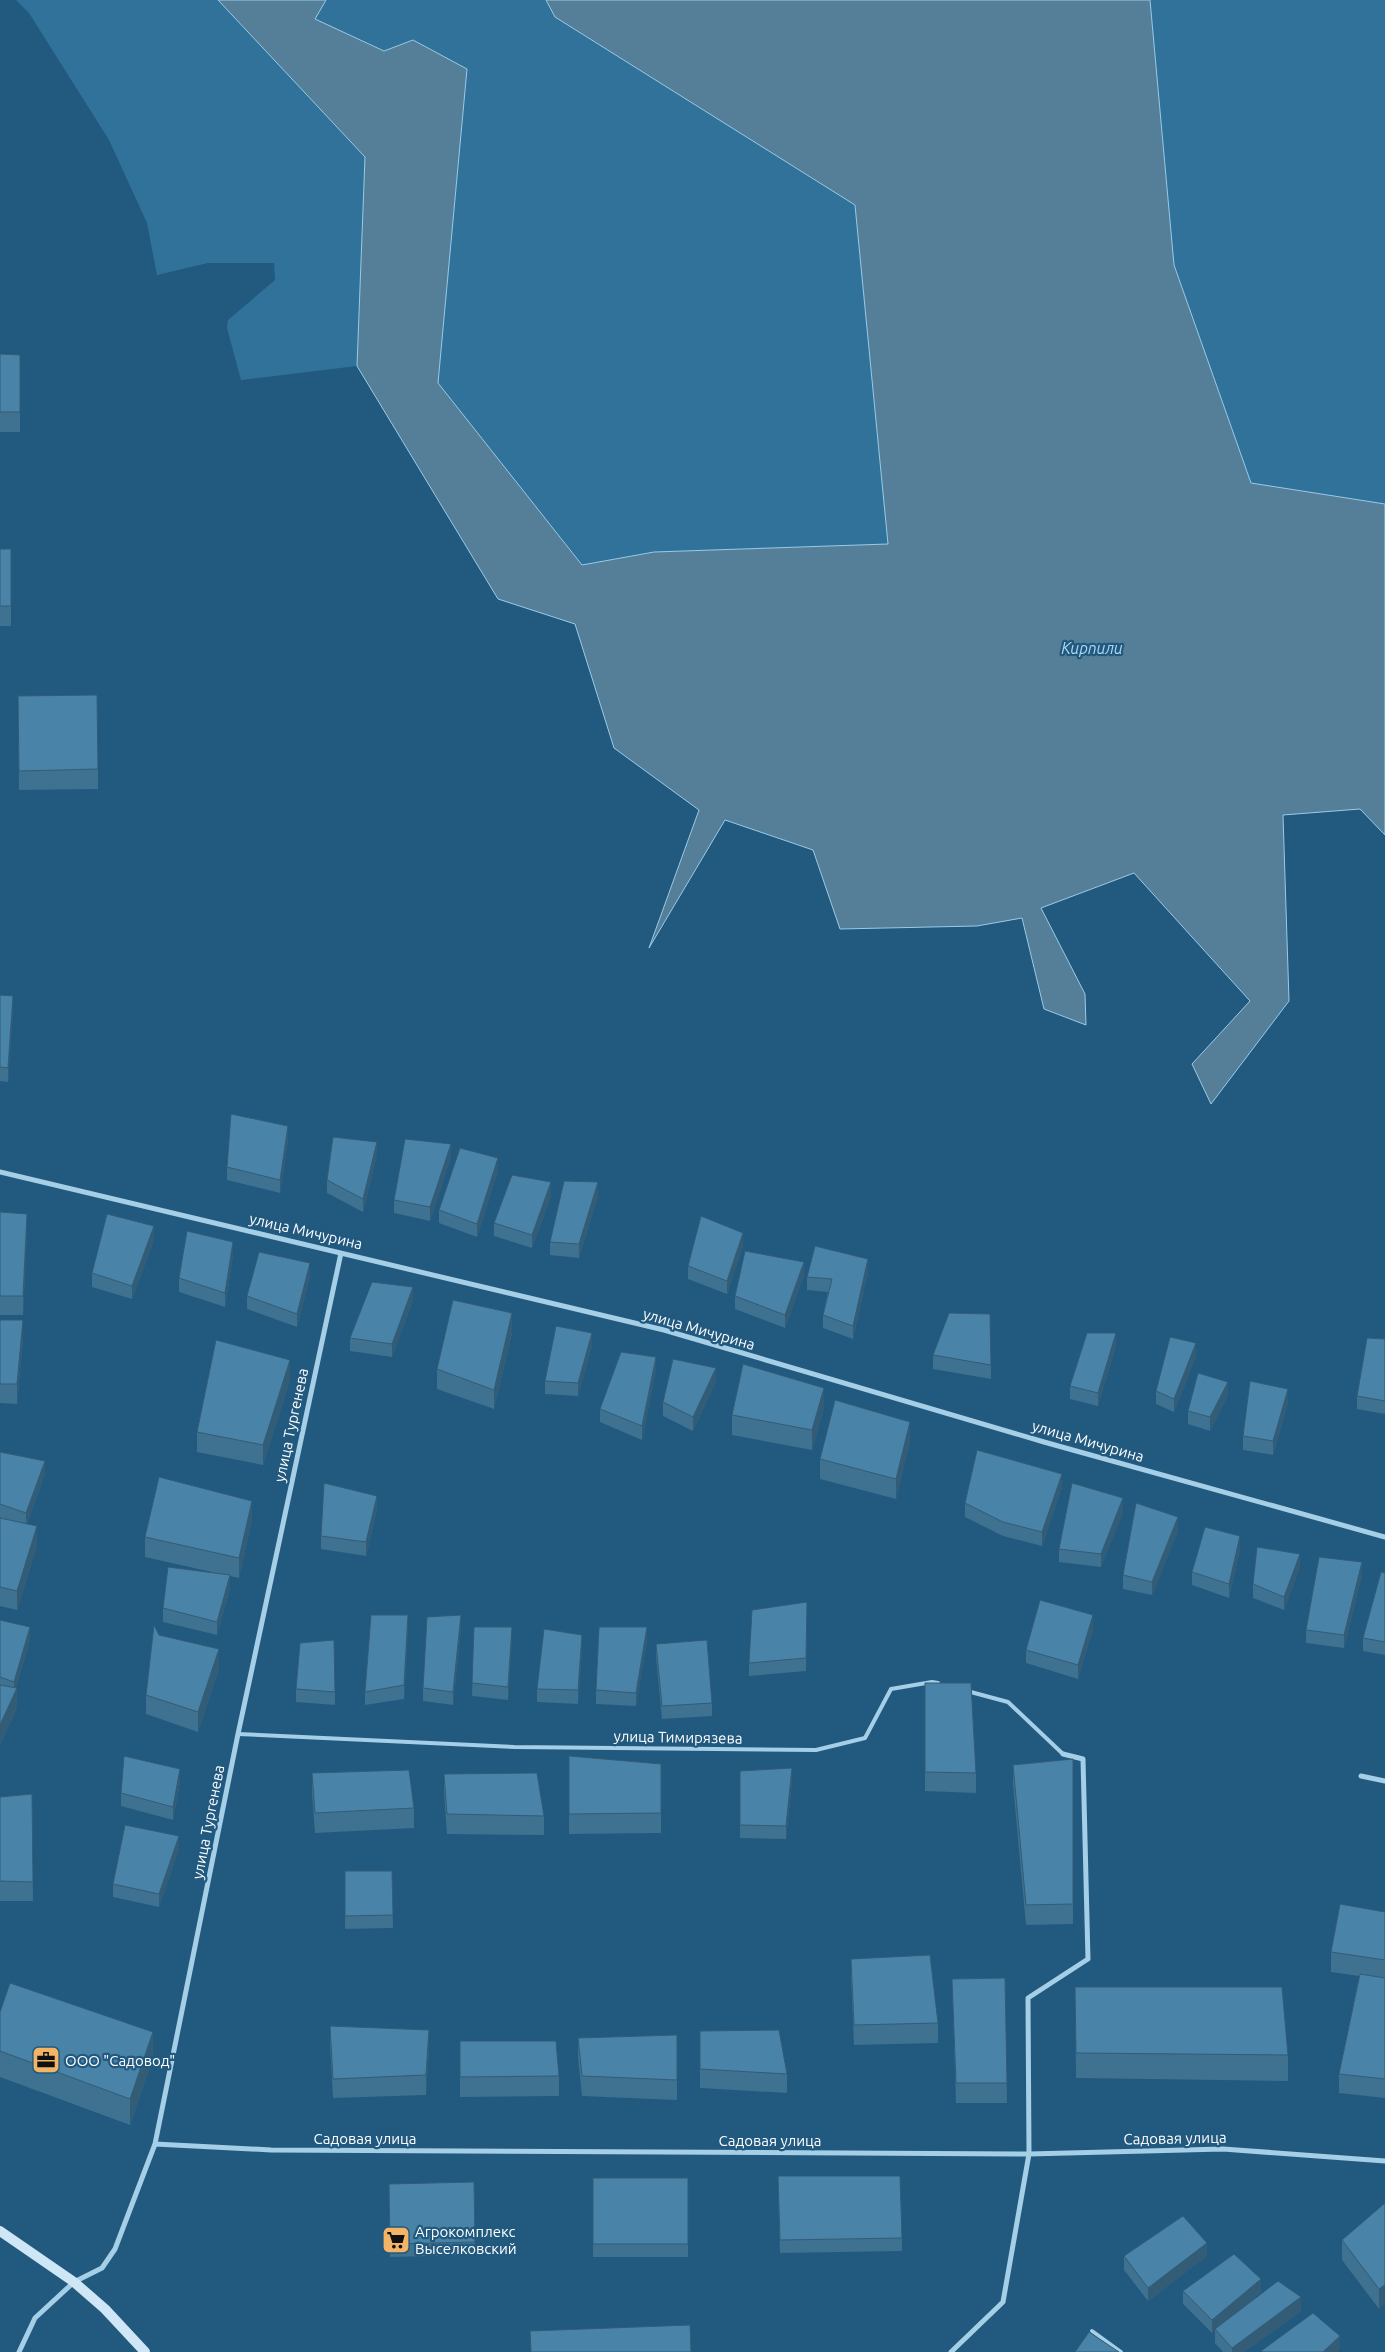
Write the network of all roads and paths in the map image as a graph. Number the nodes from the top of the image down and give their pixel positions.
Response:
1 (0, 1172) edge
2 (341, 1252) junction
3 (1385, 1537) edge
4 (942, 1684) edge
5 (960, 1690) edge
6 (238, 1734) junction
7 (1063, 1754) joint
8 (1361, 1776) dead end
9 (1385, 1781) edge
10 (155, 2144) junction
11 (1029, 2154) junction
12 (1385, 2161) edge
13 (0, 2231) edge
14 (74, 2282) junction
15 (1092, 2331) edge
16 (19, 2352) edge
17 (145, 2352) edge
18 (951, 2352) edge
19 (1121, 2352) edge

1 - 2 street, улица Мичурина
2 - 3 street, улица Мичурина
2 - 6 street, улица Тургенева
4 - 6 lane, улица Тимирязева
5 - 7 lane
6 - 10 street, улица Тургенева
7 - 11 street
8 - 9 street
10 - 11 street, Садовая улица
10 - 14 street, улица Тургенева
11 - 12 street, Садовая улица
11 - 18 street
13 - 14 street
14 - 16 street, улица Тургенева
14 - 17 street
15 - 19 lane

